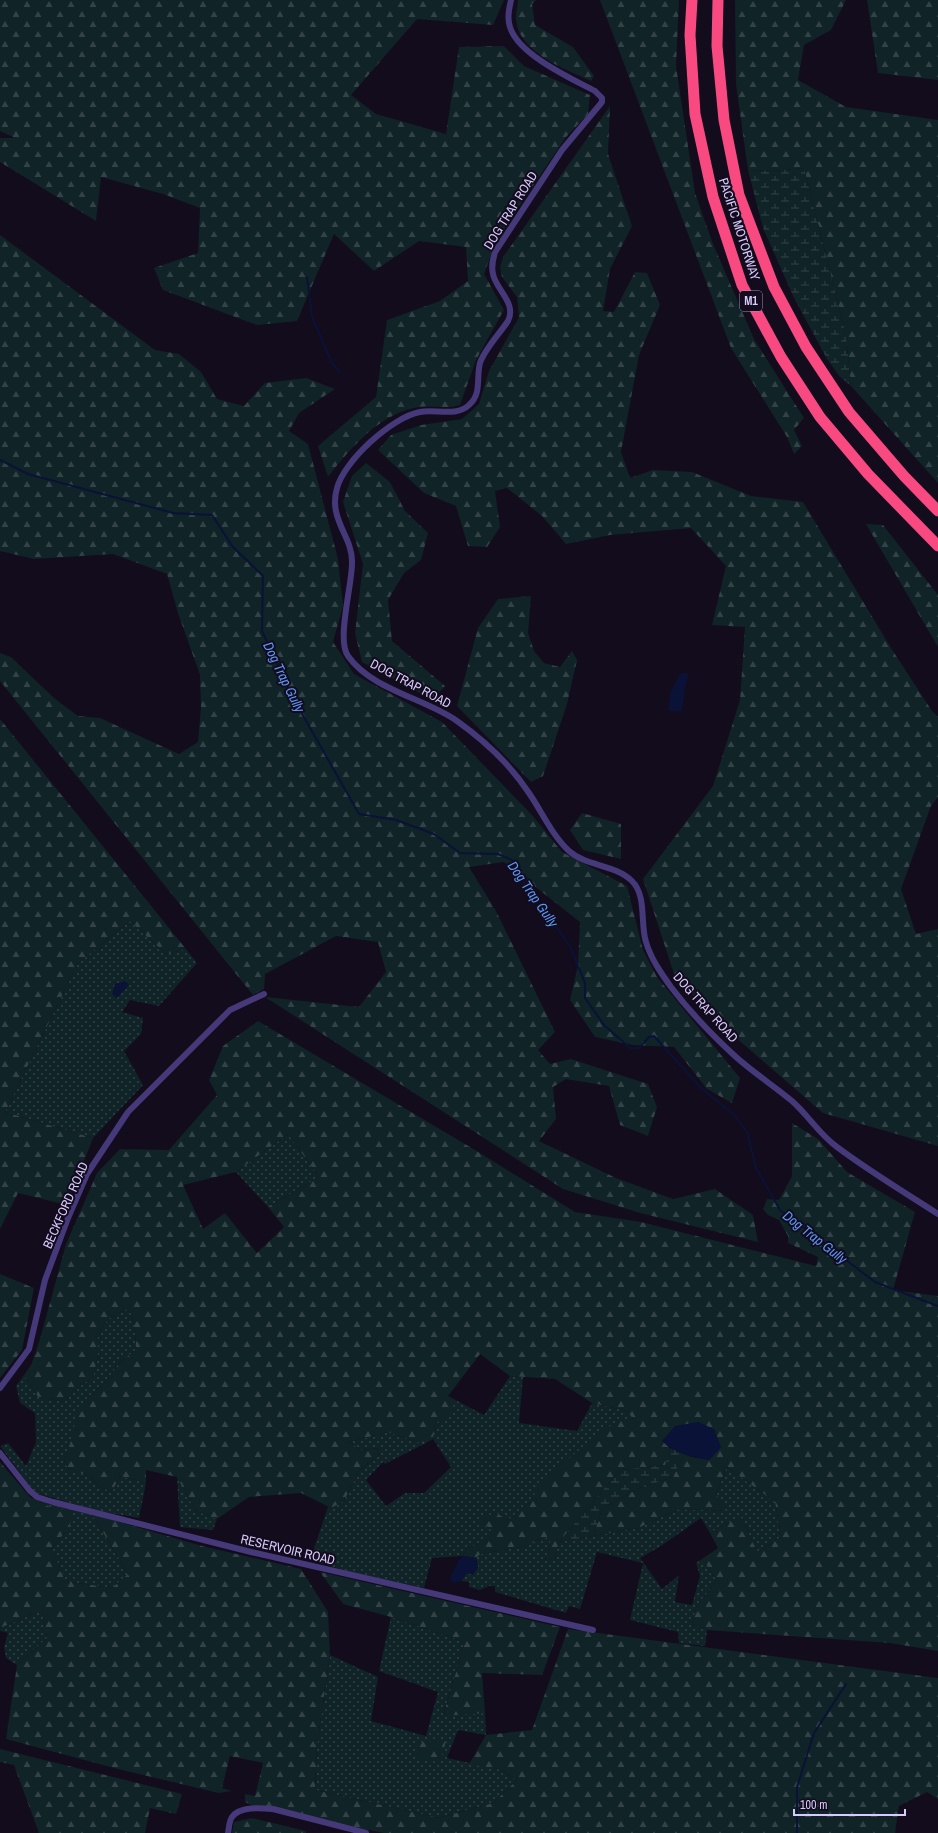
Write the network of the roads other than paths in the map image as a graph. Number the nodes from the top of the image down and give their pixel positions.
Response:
1 (511, 0) edge
2 (692, 0) edge
3 (718, 0) edge
4 (938, 511) edge
5 (938, 546) edge
6 (264, 994) dead end
7 (938, 1214) edge
8 (0, 1388) edge
9 (0, 1453) edge
10 (593, 1630) dead end
11 (228, 1833) edge
12 (366, 1833) edge

1 - 7 street, DOG TRAP ROAD
2 - 5 highway, PACIFIC MOTORWAY / M1
3 - 4 highway, PACIFIC MOTORWAY / M1
6 - 8 street, BECKFORD ROAD
9 - 10 street, RESERVOIR ROAD
11 - 12 street

